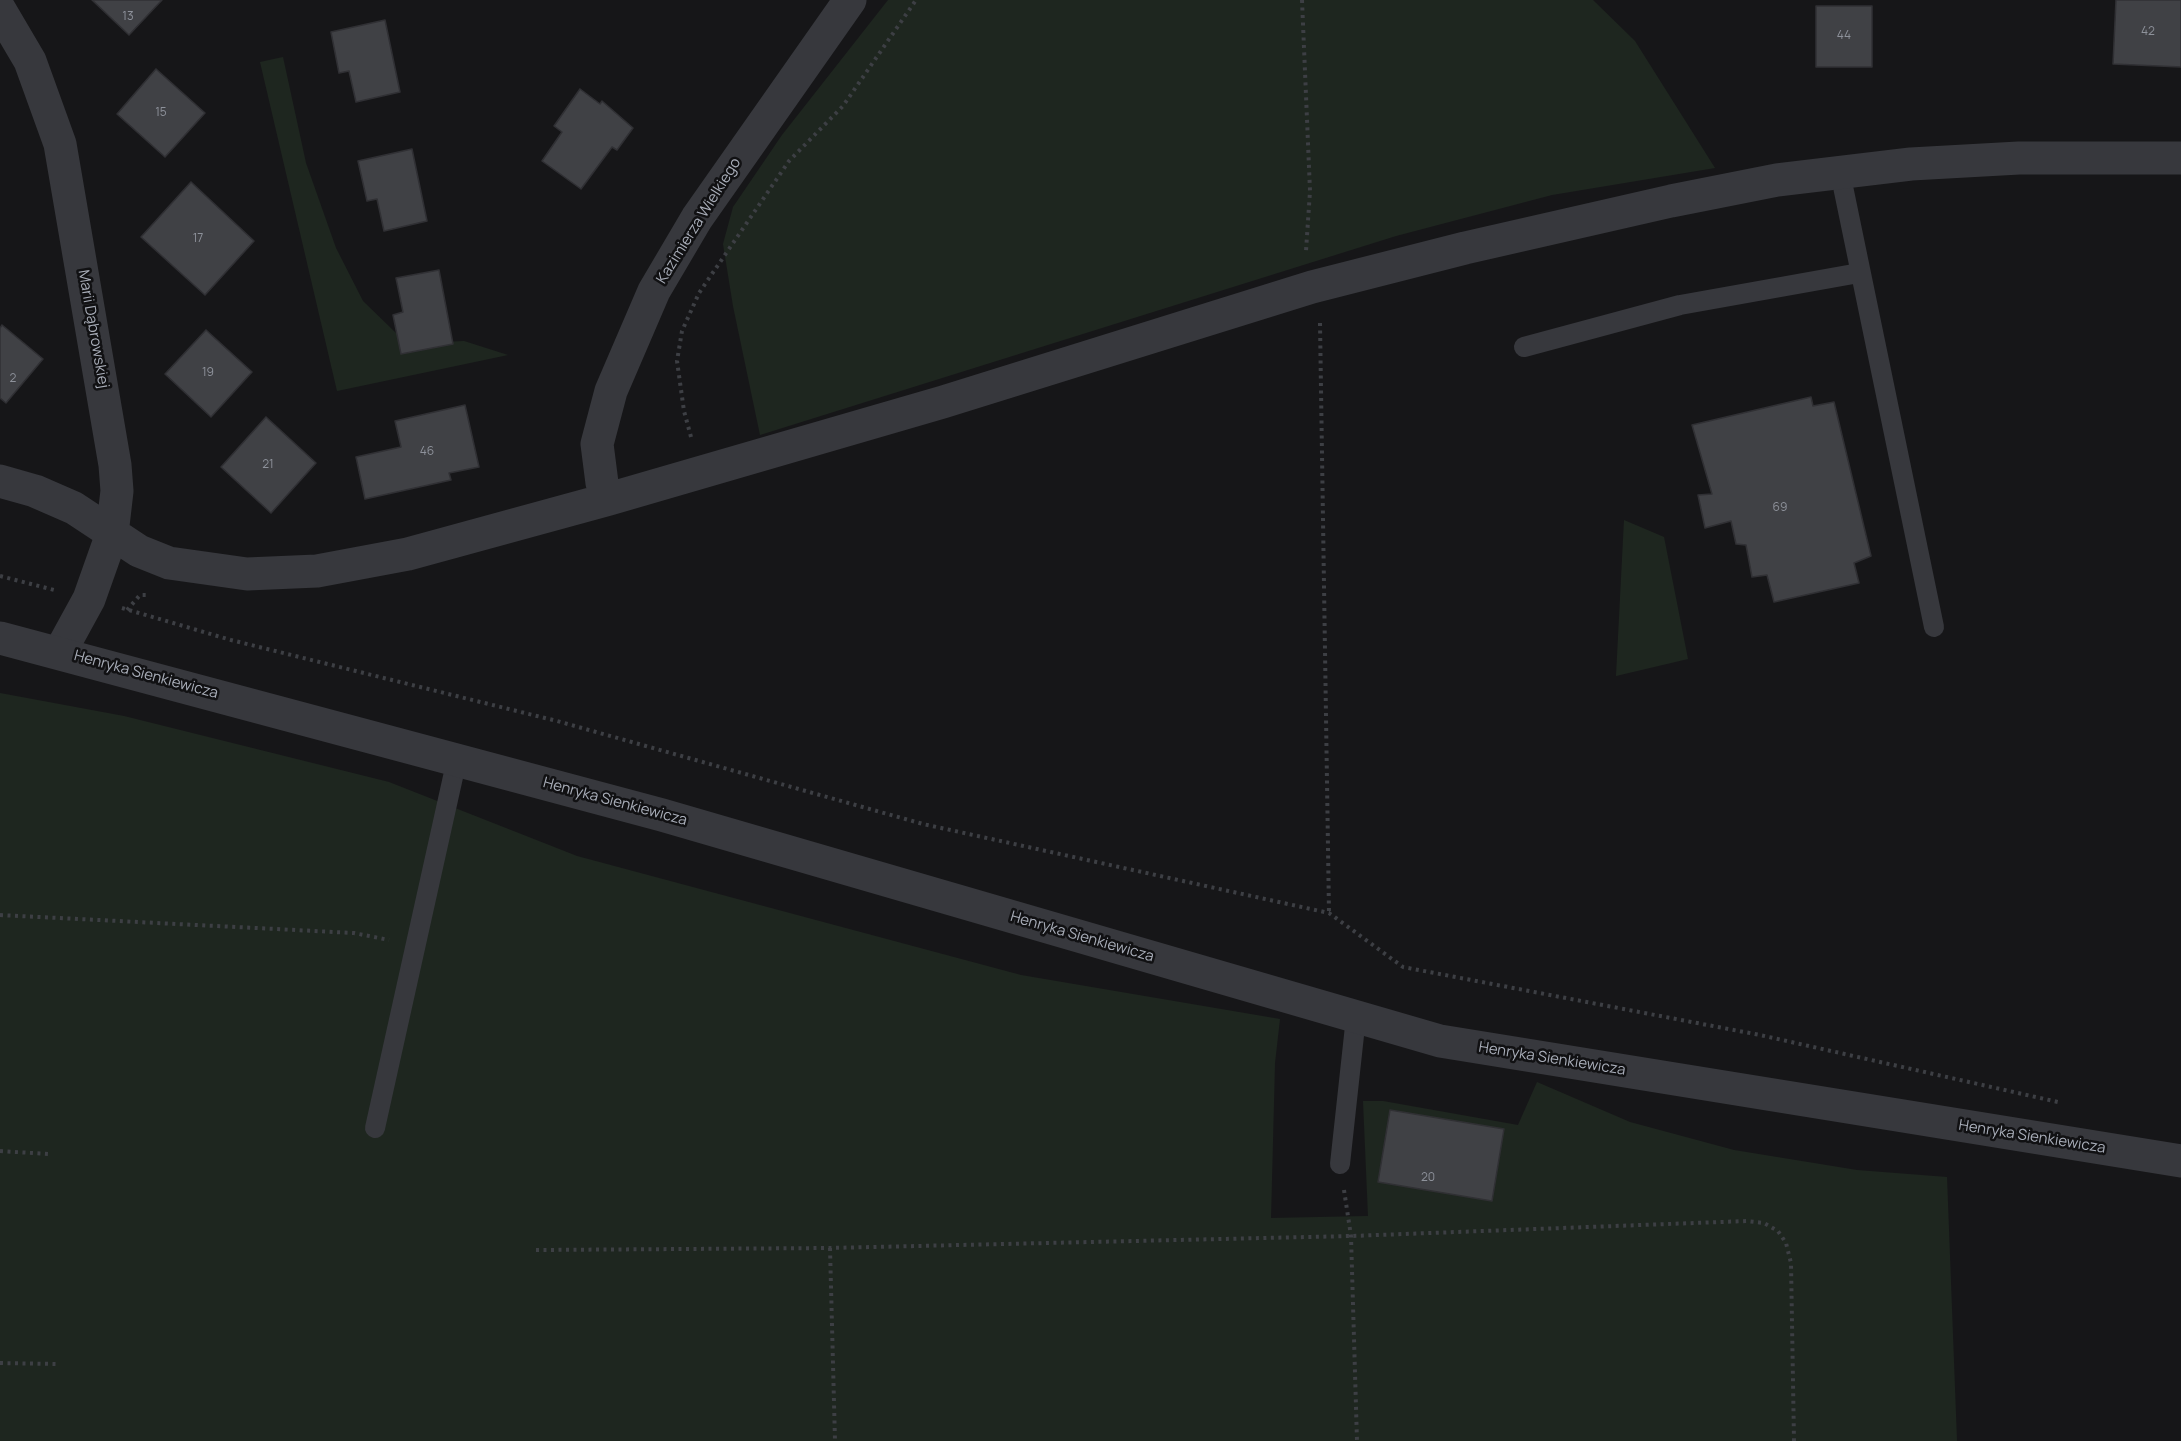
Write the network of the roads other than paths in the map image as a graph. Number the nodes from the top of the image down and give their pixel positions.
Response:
1 (850, 0) edge
2 (0, 10) edge
3 (2181, 158) edge
4 (1840, 172) junction
5 (1859, 273) junction
6 (1524, 347) dead end
7 (0, 482) edge
8 (609, 500) junction
9 (112, 534) junction
10 (1934, 627) dead end
11 (0, 638) edge
12 (60, 652) junction
13 (457, 759) junction
14 (1356, 1017) junction
15 (375, 1128) dead end
16 (2181, 1161) edge
17 (1340, 1164) road end

1 - 8 street, Kazimierza Wielkiego
2 - 9 street, Marii Dąbrowskiej
3 - 4 street
4 - 5 lane
4 - 8 street
5 - 6 lane
5 - 10 lane
7 - 9 street
8 - 9 street
9 - 12 street, Marii Dąbrowskiej
11 - 12 street, Henryka Sienkiewicza
12 - 13 street, Henryka Sienkiewicza
13 - 14 street, Henryka Sienkiewicza
13 - 15 lane
14 - 16 street, Henryka Sienkiewicza
14 - 17 lane

